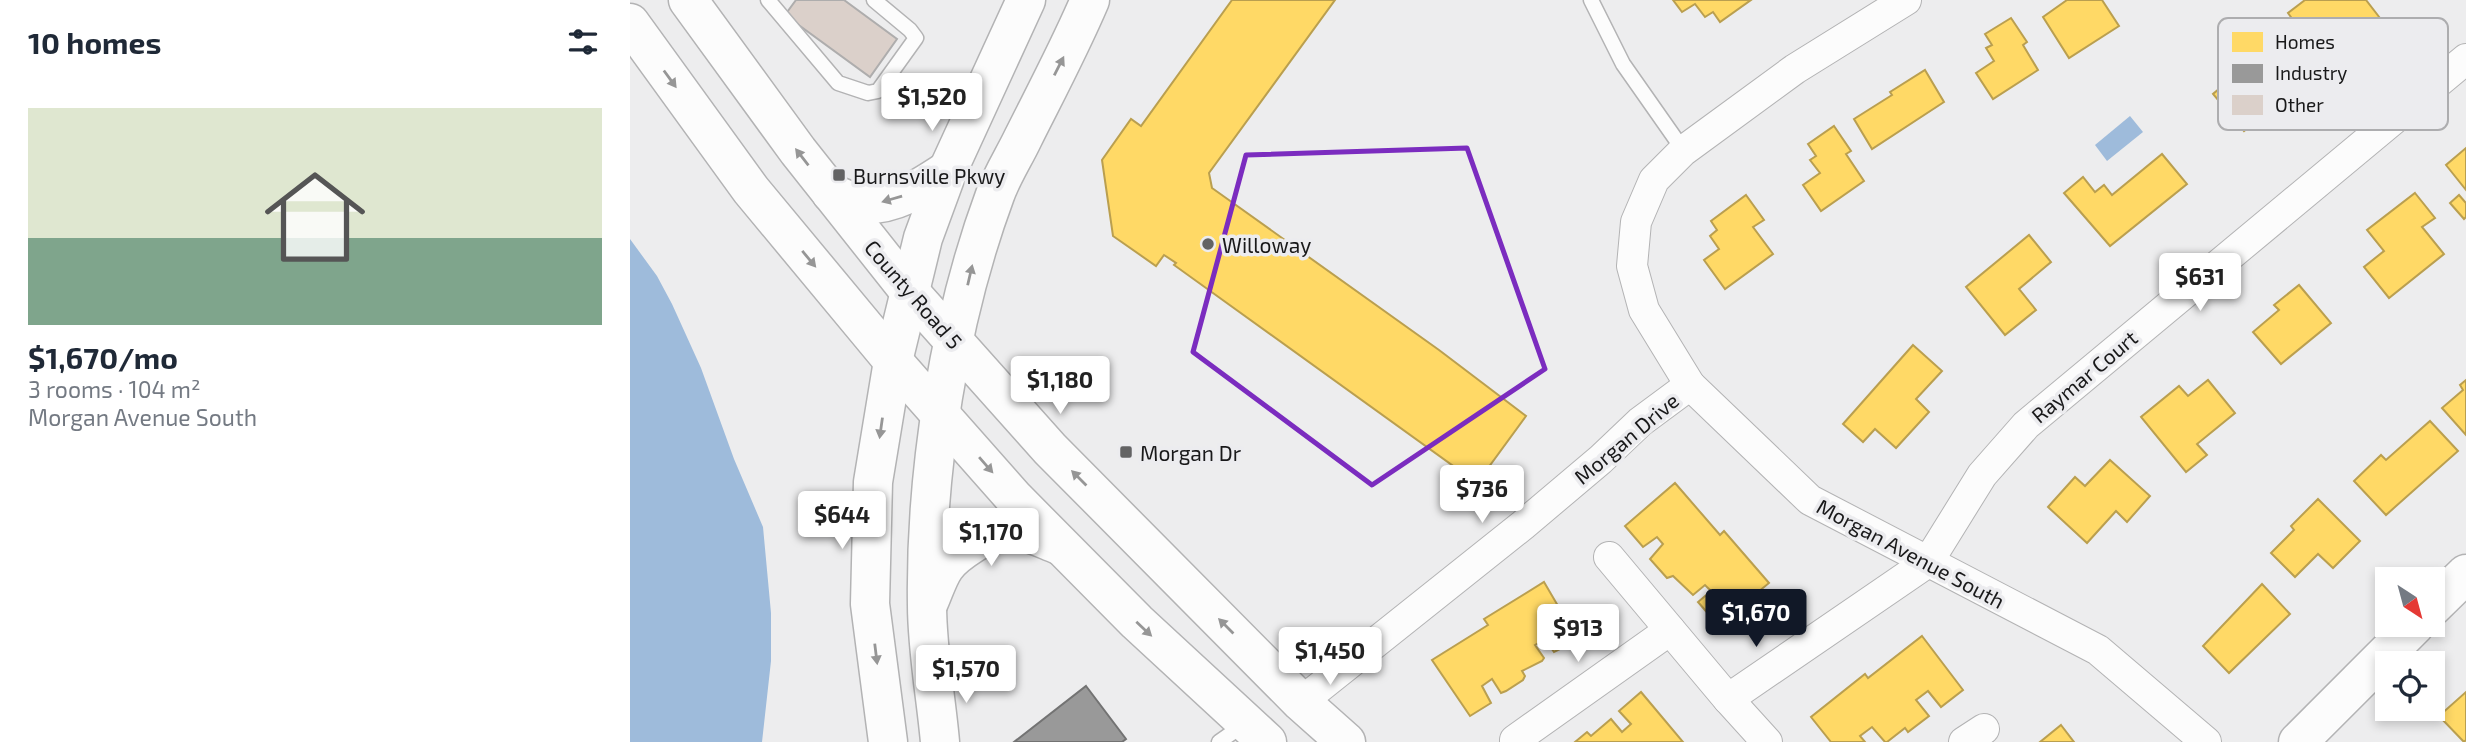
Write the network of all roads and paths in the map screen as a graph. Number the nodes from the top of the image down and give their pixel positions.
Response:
1 (688, 0) edge
2 (768, 0) edge
3 (874, 0) edge
4 (1026, 0) edge
5 (1090, 0) edge
6 (1591, 0) edge
7 (1906, 0) edge
8 (630, 23) edge
9 (2466, 59) edge
10 (2448, 74) edge
11 (2381, 130) edge
12 (1684, 150) junction
13 (948, 170) junction
14 (831, 194) junction
15 (909, 291) junction
16 (955, 341) junction
17 (893, 361) junction
18 (1690, 385) junction
19 (941, 414) junction
20 (1061, 545) junction
21 (1609, 557) dead end
22 (1928, 562) junction
23 (2466, 574) edge
24 (2445, 594) edge
25 (927, 607) junction
26 (1671, 630) junction
27 (2403, 637) edge
28 (1728, 699) junction
29 (1301, 702) junction
30 (1244, 736) edge
31 (1515, 740) dead end
32 (888, 742) edge
33 (940, 742) edge
34 (1346, 742) edge
35 (1767, 742) edge
36 (2206, 742) edge
37 (2298, 742) edge

14 -> 1 street, County Road 5
2 - 3 lane
4 - 13 street
16 -> 5 street
6 - 12 lane
7 - 12 street, Morgan Avenue South
8 -> 17 street
9 - 10 street, Raymar Court
11 - 22 street, Raymar Court
12 - 18 street, Morgan Avenue South
13 -> 14 street
13 - 15 street
14 - 15 street, County Road 5
15 - 16 street, County Road 5
15 - 17 street
16 - 19 street
29 -> 16 street, County Road 5
17 - 19 street
17 -> 32 street
18 - 22 street, Morgan Avenue South
18 - 29 street, Morgan Drive
19 -> 20 street
19 - 25 street
20 - 25 street
20 -> 30 street
21 - 26 street
22 - 28 street
22 - 36 street, Morgan Avenue South
23 - 24 street
25 - 33 street
26 - 28 street
26 - 31 street
27 - 37 street
28 - 35 street
29 - 34 street, County Road 5

